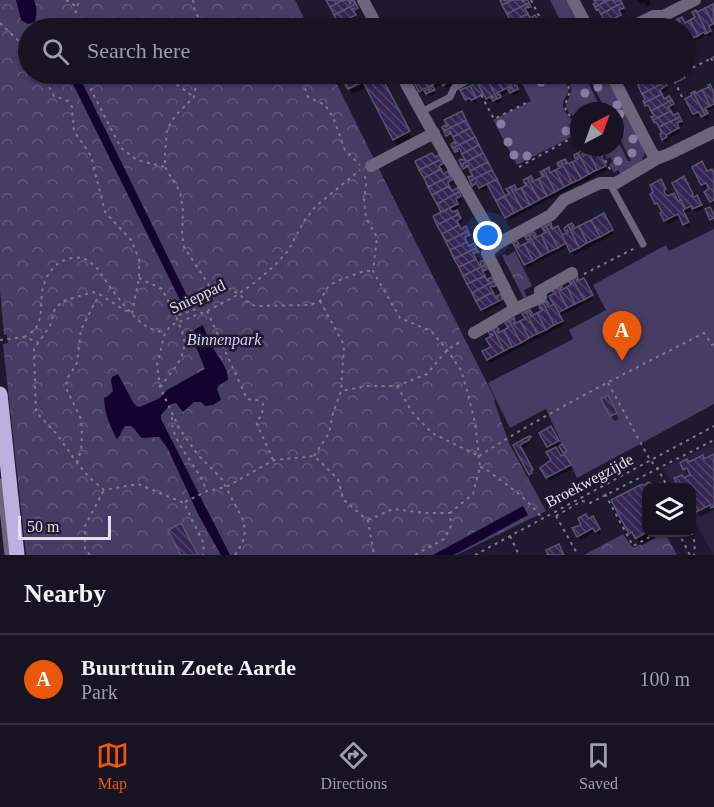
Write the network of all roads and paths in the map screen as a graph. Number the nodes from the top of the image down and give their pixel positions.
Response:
1 (66, 0) edge
2 (80, 0) edge
3 (193, 0) edge
4 (363, 0) edge
5 (531, 0) edge
6 (573, 0) edge
7 (695, 0) edge
8 (77, 6) junction
9 (75, 18) edge
10 (199, 18) edge
11 (373, 18) edge
12 (540, 18) edge
13 (583, 18) edge
14 (650, 18) edge
15 (0, 23) edge
16 (18, 40) edge
17 (712, 57) edge
18 (714, 64) edge
19 (696, 66) edge
20 (47, 84) edge
21 (93, 84) edge
22 (176, 84) edge
23 (196, 84) edge
24 (303, 84) edge
25 (406, 84) edge
26 (461, 84) edge
27 (568, 84) edge
28 (616, 84) edge
29 (676, 84) edge
30 (481, 95) dead end
31 (194, 97) junction
32 (682, 97) dead end
33 (526, 103) dead end
34 (420, 112) junction
35 (570, 115) edge
36 (714, 132) edge
37 (434, 133) junction
38 (570, 139) edge
39 (602, 156) edge
40 (658, 158) junction
41 (519, 166) dead end
42 (165, 167) junction
43 (367, 167) junction
44 (613, 182) junction
45 (497, 244) junction
46 (643, 244) joint
47 (373, 271) junction
48 (572, 273) joint
49 (139, 278) junction
50 (213, 290) junction
51 (101, 294) junction
52 (239, 294) junction
53 (320, 301) junction
54 (515, 309) junction
55 (207, 311) junction
56 (132, 313) junction
57 (176, 316) junction
58 (177, 322) junction
59 (165, 333) junction
60 (474, 333) dead end
61 (24, 337) junction
62 (0, 340) edge
63 (39, 342) junction
64 (460, 342) dead end
65 (714, 344) edge
66 (447, 350) junction
67 (608, 383) junction
68 (397, 386) junction
69 (160, 387) junction
70 (341, 391) junction
71 (0, 394) edge
72 (172, 414) junction
73 (714, 426) edge
74 (714, 440) edge
75 (314, 456) junction
76 (479, 456) junction
77 (274, 460) junction
78 (650, 460) junction
79 (77, 463) junction
80 (480, 467) junction
81 (658, 469) junction
82 (0, 482) edge
83 (665, 483) edge
84 (226, 487) junction
85 (104, 490) junction
86 (205, 492) junction
87 (605, 494) junction
88 (184, 503) junction
89 (554, 512) junction
90 (450, 513) junction
91 (556, 516) junction
92 (543, 518) junction
93 (368, 520) junction
94 (510, 536) junction
95 (650, 537) edge
96 (681, 537) edge
97 (693, 537) edge
98 (8, 555) edge
99 (17, 555) edge
100 (90, 555) edge
101 (202, 555) edge
102 (235, 555) edge
103 (374, 555) edge
104 (416, 555) edge
105 (475, 555) edge
106 (519, 555) edge
107 (578, 555) edge
108 (692, 555) edge

1 - 8 path
2 - 8 path
3 - 10 path
4 - 11 street
5 - 12 path
6 - 13 street
7 - 14 street
8 - 9 path
15 - 16 path
17 - 18 path
17 - 19 path
20 - 49 path
21 - 42 path
22 - 31 path
23 - 31 path
24 - 43 path
25 - 34 street
26 - 34 lane
27 - 35 path
28 - 40 street
29 - 32 path
30 - 33 path
31 - 42 path
34 - 37 street
36 - 40 street
37 - 43 street
37 - 45 street
38 - 41 path
39 - 44 path
40 - 44 street
42 - 50 path
43 - 47 path
43 - 52 path, Snieppad
44 - 45 street
44 - 46 lane
45 - 54 street
46 - 48 path
47 - 53 path
47 - 66 path
48 - 54 street
49 - 56 path
49 - 57 path
50 - 52 path
50 - 57 path
51 - 56 path
51 - 63 path
51 - 79 path
52 - 53 path
52 - 55 path, Snieppad
53 - 70 path
54 - 60 street
55 - 58 path, Snieppad
55 - 77 path
56 - 59 path
56 - 61 path
57 - 58 path
58 - 59 path, Snieppad
58 - 69 path
59 - 69 path, Snieppad
61 - 62 path
61 - 63 path
63 - 79 path
64 - 66 path
65 - 67 path
66 - 68 path
66 - 76 path
67 - 76 path
67 - 78 path
68 - 70 path
68 - 76 path
69 - 72 path, Snieppad
70 - 75 path
71 - 99 main road
72 - 84 path, Snieppad
72 - 86 path
73 - 78 path, Broekwegzijde
74 - 81 path, Broekwegzijde
75 - 77 path
75 - 93 path
76 - 80 path
77 - 84 path
78 - 81 path
78 - 89 path, Broekwegzijde
79 - 85 path
80 - 90 path
80 - 92 path
81 - 83 path
81 - 87 path, Broekwegzijde
82 - 98 lane
84 - 86 path
84 - 102 path, Snieppad
85 - 88 path
85 - 100 path
86 - 88 path
87 - 91 path, Broekwegzijde
87 - 95 path
88 - 101 path
89 - 91 path
89 - 92 path, Broekwegzijde
90 - 93 path
90 - 104 path
91 - 107 path
92 - 94 path, Broekwegzijde
93 - 103 path
94 - 105 path, Broekwegzijde
94 - 106 path
96 - 108 path
97 - 108 path

